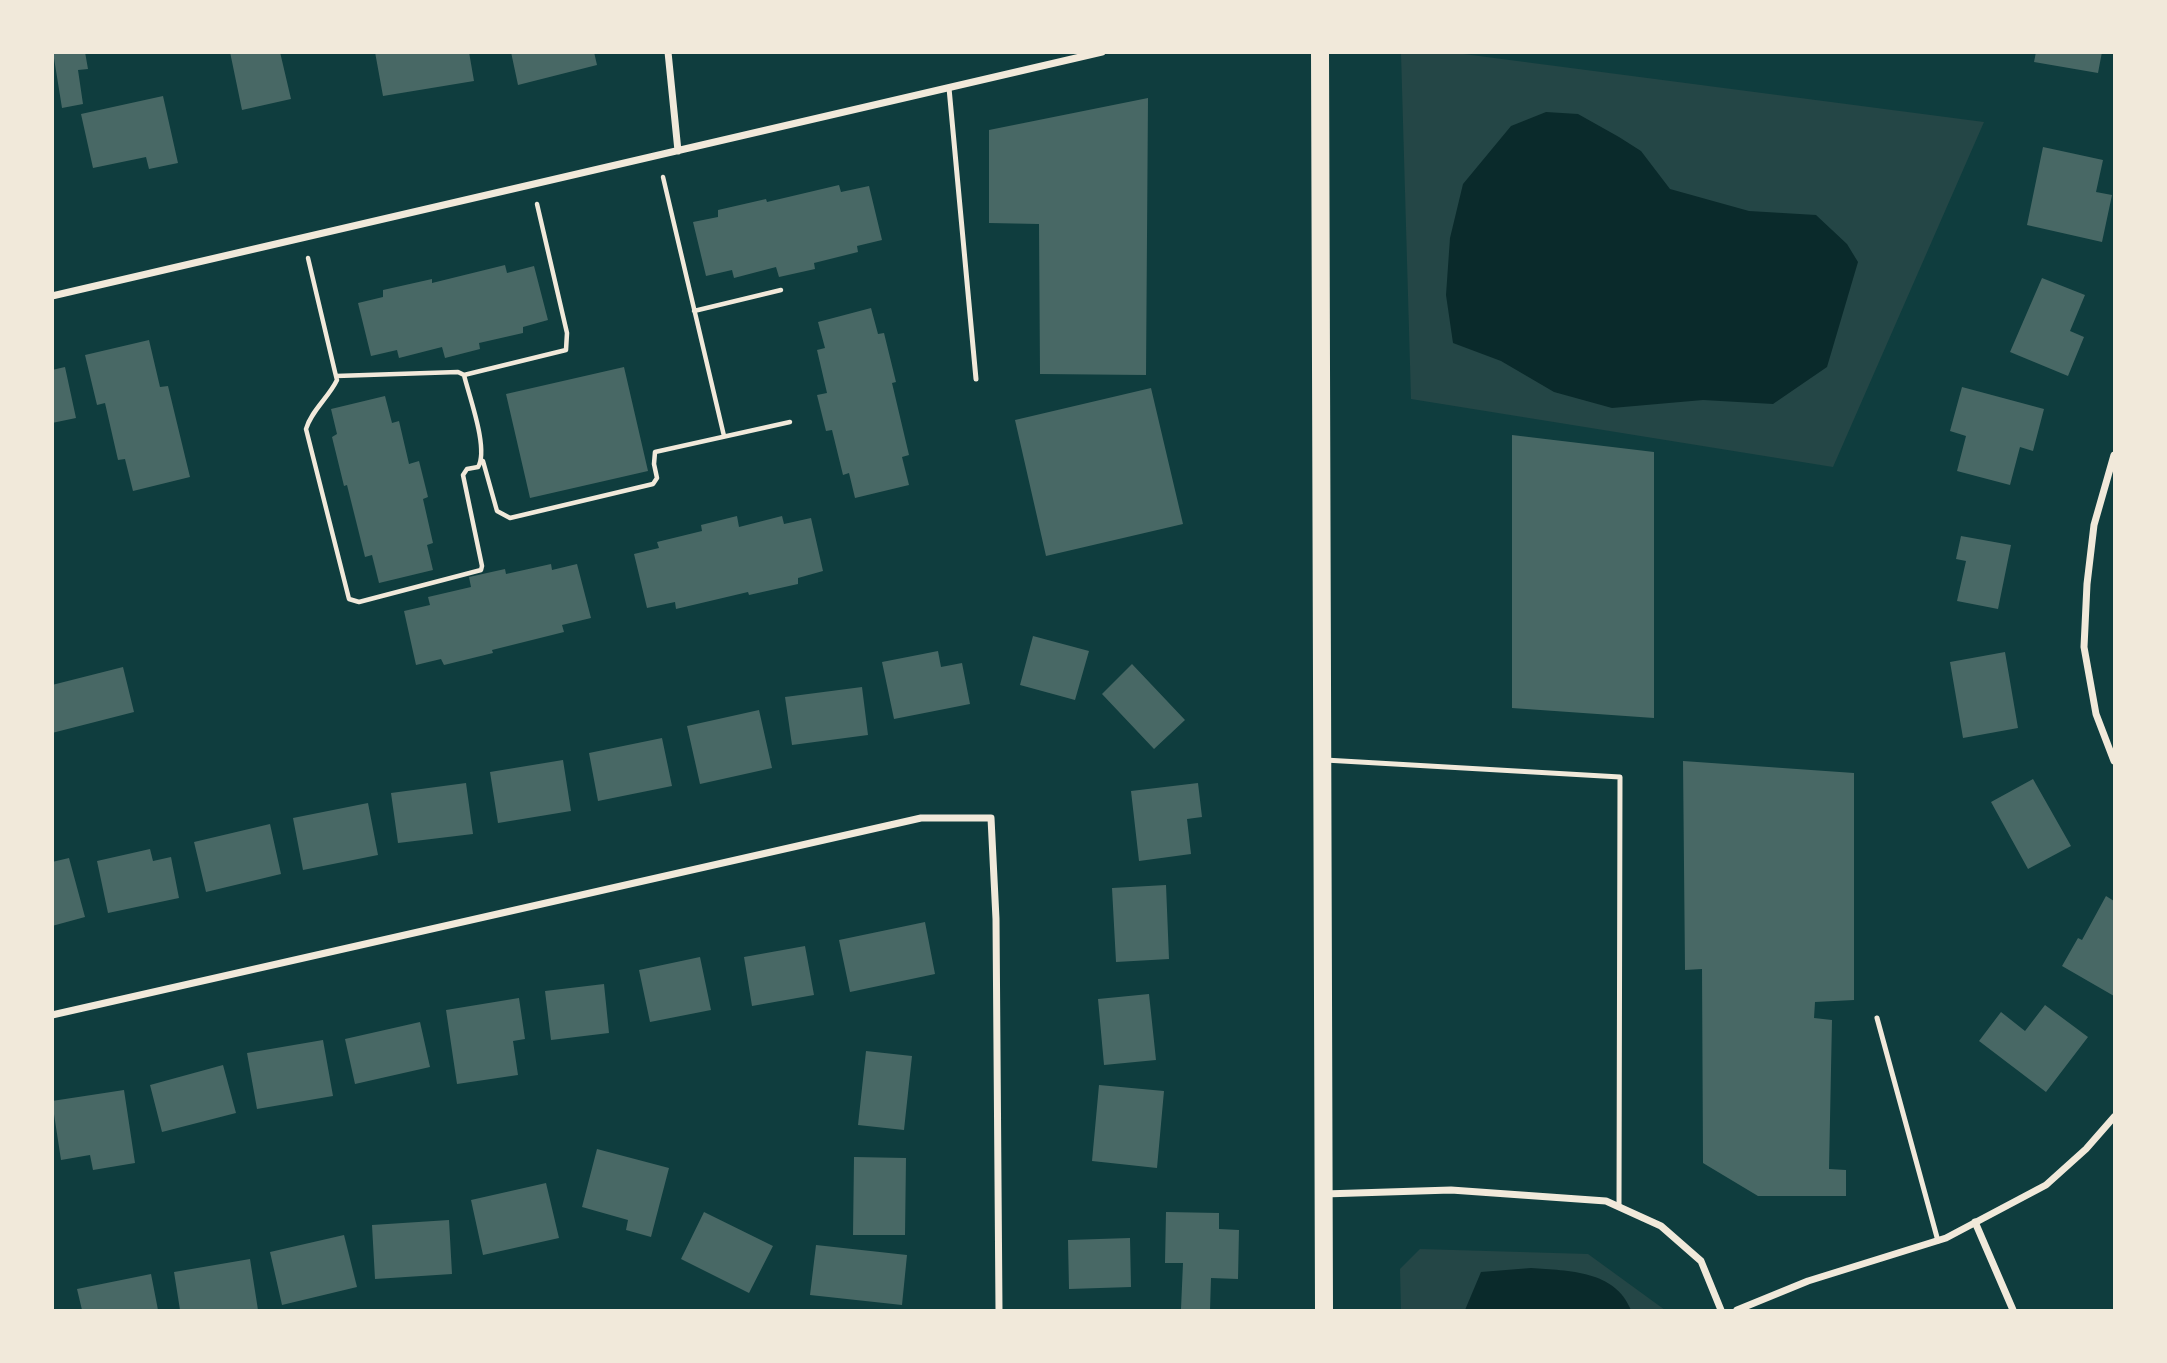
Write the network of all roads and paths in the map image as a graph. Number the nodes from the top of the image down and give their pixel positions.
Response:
1 (668, 52) edge
2 (1102, 52) edge
3 (1320, 52) edge
4 (949, 88) junction
5 (678, 151) junction
6 (662, 172) dead end
7 (536, 202) dead end
8 (307, 257) dead end
9 (781, 290) dead end
10 (52, 296) edge
11 (694, 311) junction
12 (464, 375) junction
13 (336, 376) junction
14 (976, 379) dead end
15 (790, 422) dead end
16 (724, 436) junction
17 (2115, 455) edge
18 (482, 460) junction
19 (1322, 759) junction
20 (2115, 761) edge
21 (52, 1015) edge
22 (1877, 1018) dead end
23 (2115, 1118) edge
24 (1324, 1194) junction
25 (1619, 1207) junction
26 (1975, 1222) junction
27 (1938, 1241) junction
28 (999, 1311) edge
29 (1324, 1311) edge
30 (1721, 1311) edge
31 (1737, 1311) edge
32 (2013, 1311) edge

1 - 5 street
2 - 4 street
3 - 19 main road
4 - 5 street
4 - 14 lane
5 - 10 street
6 - 11 path
7 - 12 path
8 - 13 path
9 - 11 path
11 - 16 path
12 - 13 path
12 - 18 path
13 - 18 path
15 - 16 path
16 - 18 path
17 - 20 street
19 - 24 main road
19 - 25 lane
21 - 28 street
22 - 27 lane
23 - 26 street
24 - 25 street
24 - 29 main road
25 - 30 street
26 - 27 street
26 - 32 street
27 - 31 street

